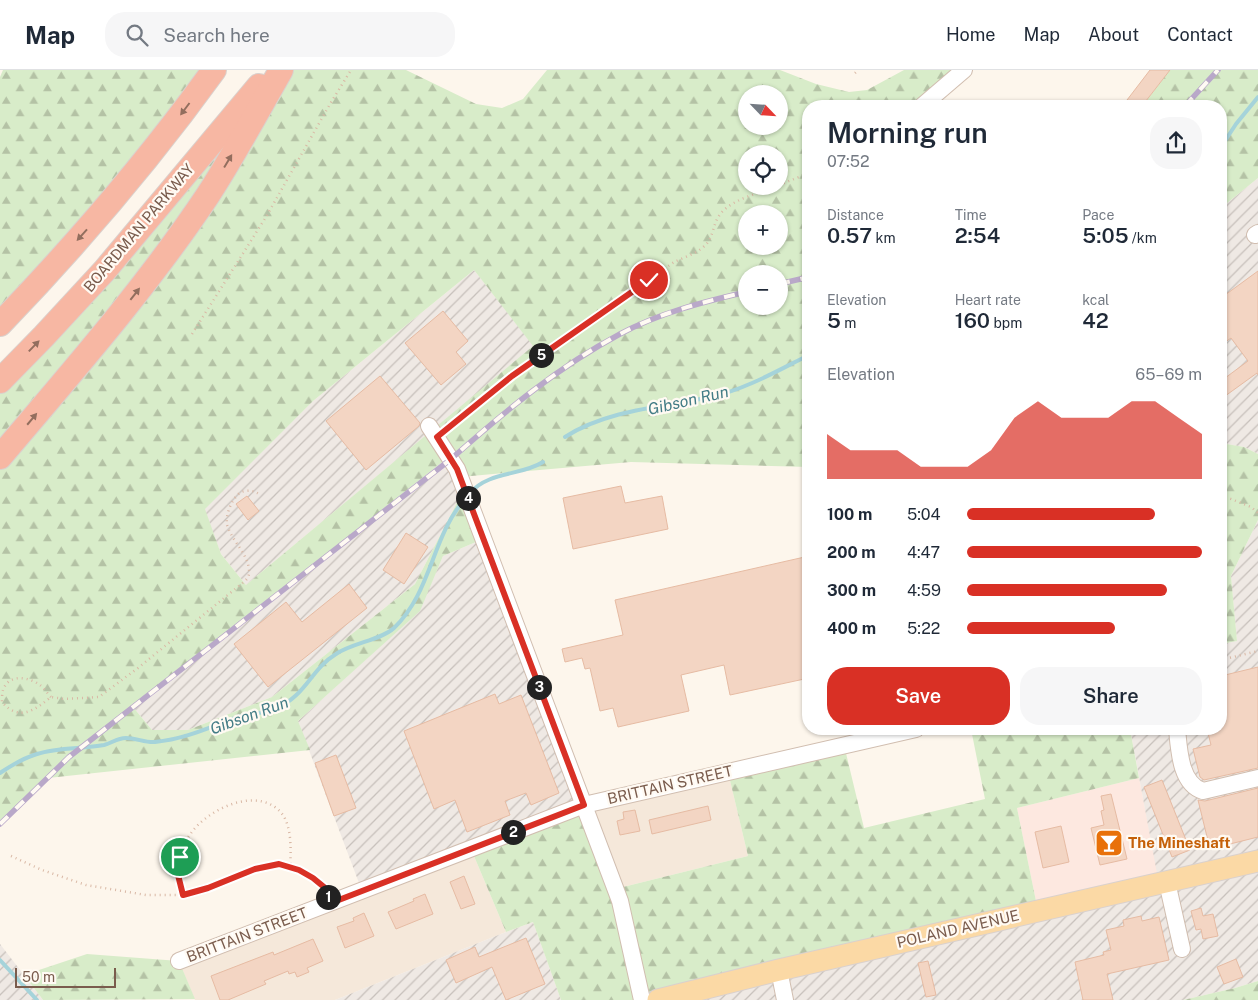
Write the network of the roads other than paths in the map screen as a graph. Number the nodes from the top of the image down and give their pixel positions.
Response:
1 (214, 70) edge
2 (272, 70) edge
3 (281, 70) edge
4 (964, 70) edge
5 (929, 100) edge
6 (0, 324) edge
7 (0, 381) edge
8 (433, 431) road end
9 (0, 456) edge
10 (890, 735) edge
11 (1179, 735) edge
12 (1258, 778) edge
13 (584, 805) junction
14 (1258, 861) edge
15 (1167, 882) junction
16 (1182, 949) dead end
17 (179, 962) dead end
18 (779, 970) junction
19 (642, 1000) edge
20 (658, 1000) edge
21 (785, 1000) edge

1 -> 6 highway
7 -> 2 highway, BOARDMAN PARKWAY
9 -> 3 highway
4 - 5 street
8 - 13 street
10 - 13 street, BRITTAIN STREET
11 - 12 street
13 - 17 street, BRITTAIN STREET
13 - 19 street
14 - 15 main road, POLAND AVENUE
15 - 16 street
15 - 18 main road, POLAND AVENUE
18 - 20 main road, POLAND AVENUE
18 - 21 street

